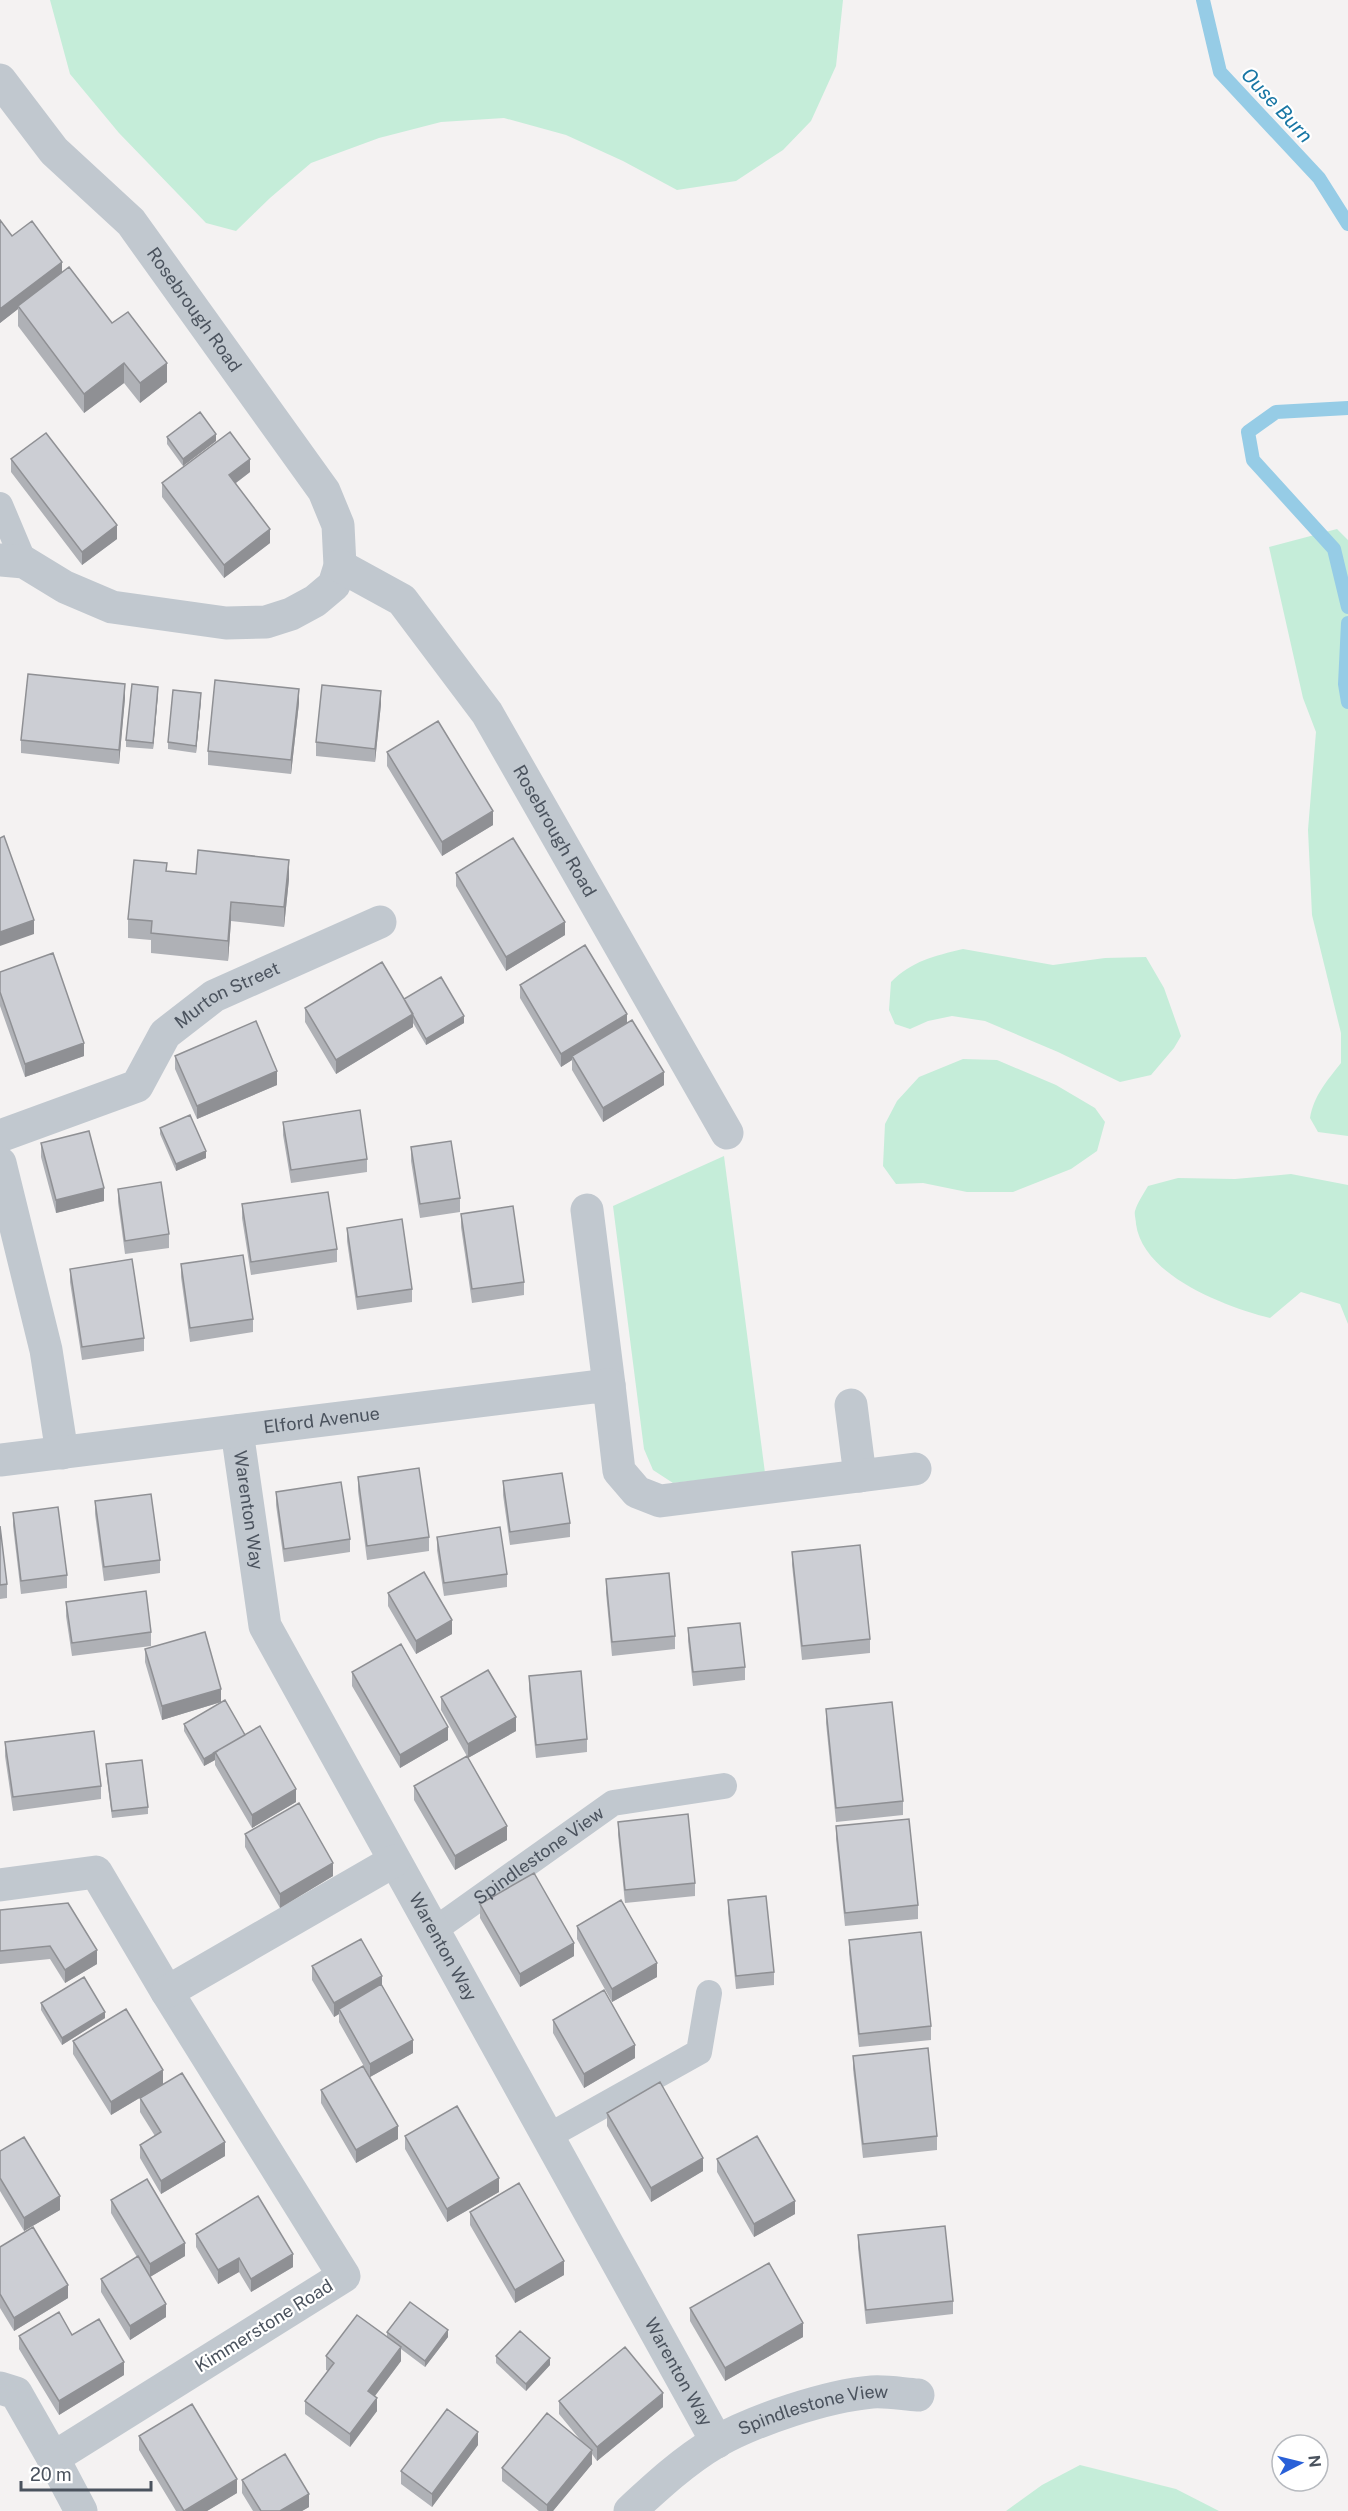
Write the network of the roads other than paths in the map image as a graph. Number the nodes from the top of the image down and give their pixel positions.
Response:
1 (0, 80) edge
2 (0, 505) edge
3 (12, 561) edge
4 (340, 566) junction
5 (380, 922) dead end
6 (728, 1133) dead end
7 (0, 1136) edge
8 (0, 1163) edge
9 (587, 1210) dead end
10 (609, 1385) junction
11 (851, 1405) dead end
12 (237, 1431) junction
13 (62, 1453) junction
14 (0, 1460) edge
15 (915, 1469) dead end
16 (860, 1476) junction
17 (724, 1786) dead end
18 (394, 1861) junction
19 (0, 1885) edge
20 (434, 1931) junction
21 (167, 1992) junction
22 (709, 1993) dead end
23 (547, 2137) junction
24 (0, 2388) edge
25 (918, 2395) dead end
26 (717, 2442) junction
27 (53, 2458) junction
28 (81, 2511) edge
29 (630, 2511) edge

1 - 4 street, Rosebrough Road
2 - 3 lane
3 - 4 street
4 - 6 street, Rosebrough Road
5 - 7 street, Murton Street
8 - 13 street
9 - 10 street
10 - 12 street, Elford Avenue
10 - 16 street
11 - 16 street
12 - 13 street, Elford Avenue
12 - 18 street, Warenton Way
13 - 14 street, Elford Avenue
15 - 16 street
17 - 20 lane, Spindlestone View
18 - 20 street, Warenton Way
18 - 21 street
19 - 21 street, Kimmerstone Road
20 - 23 street, Warenton Way
21 - 27 street, Kimmerstone Road
22 - 23 lane
23 - 26 street, Warenton Way
24 - 27 street
25 - 26 street, Spindlestone View
26 - 29 street, Spindlestone View
27 - 28 street

